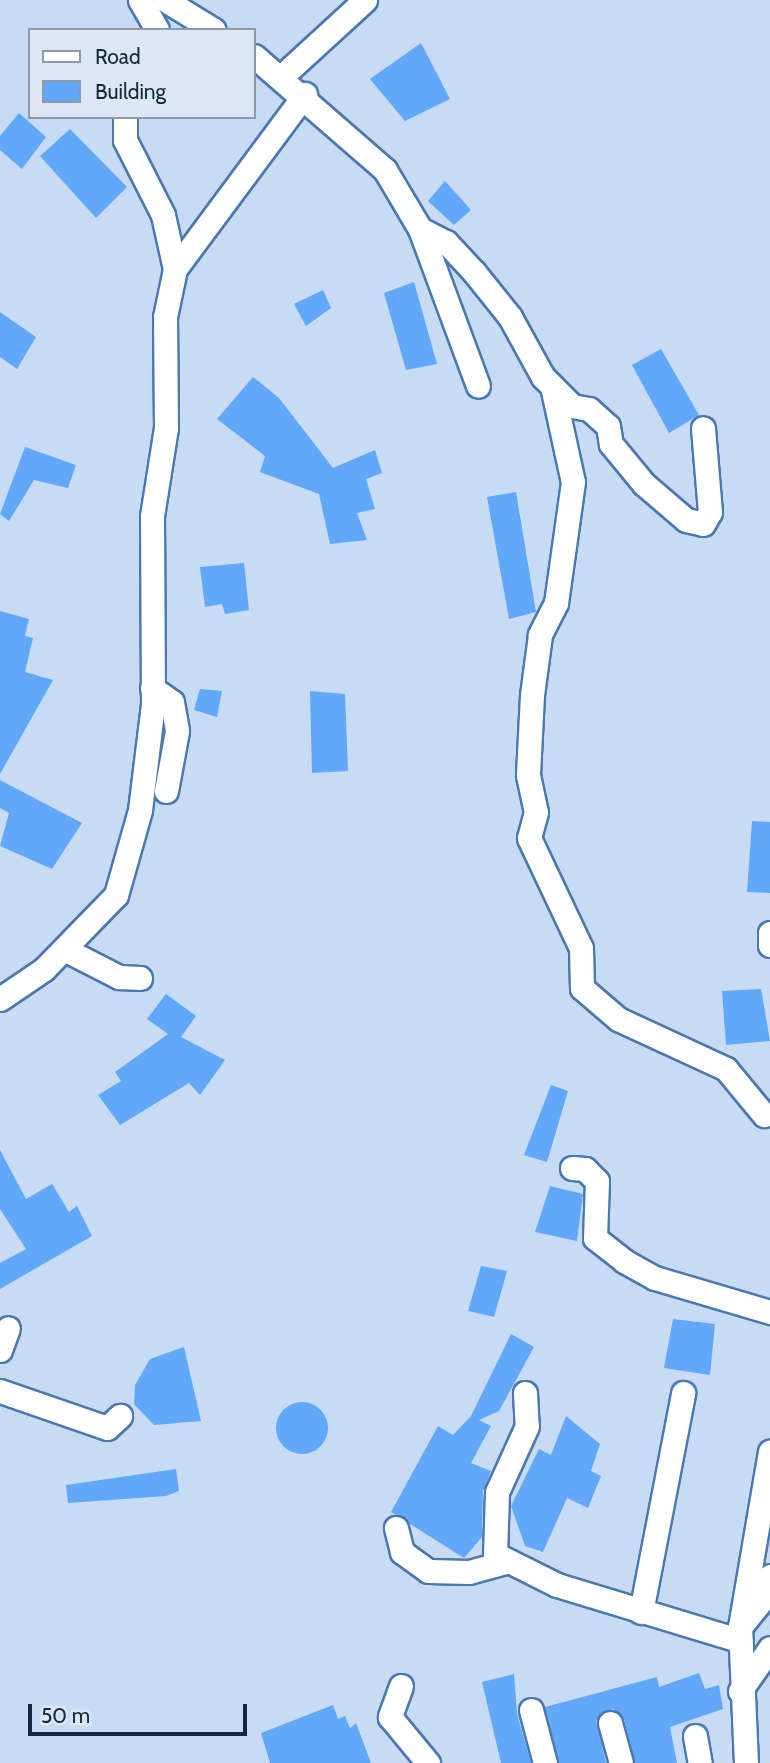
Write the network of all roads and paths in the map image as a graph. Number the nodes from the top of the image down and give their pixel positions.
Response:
1 (140, 0) edge
2 (165, 0) edge
3 (365, 0) edge
4 (155, 28) edge
5 (212, 28) edge
6 (256, 58) edge
7 (281, 77) junction
8 (305, 94) junction
9 (125, 119) edge
10 (420, 229) junction
11 (175, 270) junction
12 (478, 386) dead end
13 (552, 386) junction
14 (703, 428) dead end
15 (152, 688) junction
16 (166, 791) dead end
17 (770, 933) edge
18 (770, 945) edge
19 (64, 949) junction
20 (141, 978) dead end
21 (0, 999) edge
22 (764, 1115) dead end
23 (572, 1168) dead end
24 (770, 1312) edge
25 (8, 1328) dead end
26 (0, 1350) edge
27 (0, 1391) edge
28 (525, 1393) dead end
29 (683, 1393) dead end
30 (120, 1416) dead end
31 (770, 1452) edge
32 (396, 1528) dead end
33 (509, 1561) junction
34 (770, 1576) edge
35 (641, 1612) junction
36 (740, 1634) junction
37 (770, 1648) edge
38 (401, 1686) dead end
39 (740, 1690) junction
40 (531, 1710) dead end
41 (610, 1723) dead end
42 (695, 1736) dead end
43 (428, 1763) edge
44 (545, 1763) edge
45 (621, 1763) edge
46 (699, 1763) edge
47 (746, 1763) edge

1 - 4 street
2 - 5 street
3 - 7 street
6 - 7 street
7 - 8 street
8 - 10 street
8 - 11 street
9 - 11 street
10 - 12 street
10 - 13 street
11 - 15 street
13 - 14 street
13 - 22 street
15 - 16 street
15 - 19 street
17 - 18 street
19 - 20 street
19 - 21 street
23 - 24 street
25 - 26 street
27 - 30 street
28 - 33 street
29 - 35 street
31 - 36 street
32 - 33 street
33 - 35 street
34 - 36 street
35 - 36 street
36 - 39 street
37 - 39 street
38 - 43 street
39 - 47 street
40 - 44 street
41 - 45 street
42 - 46 street

